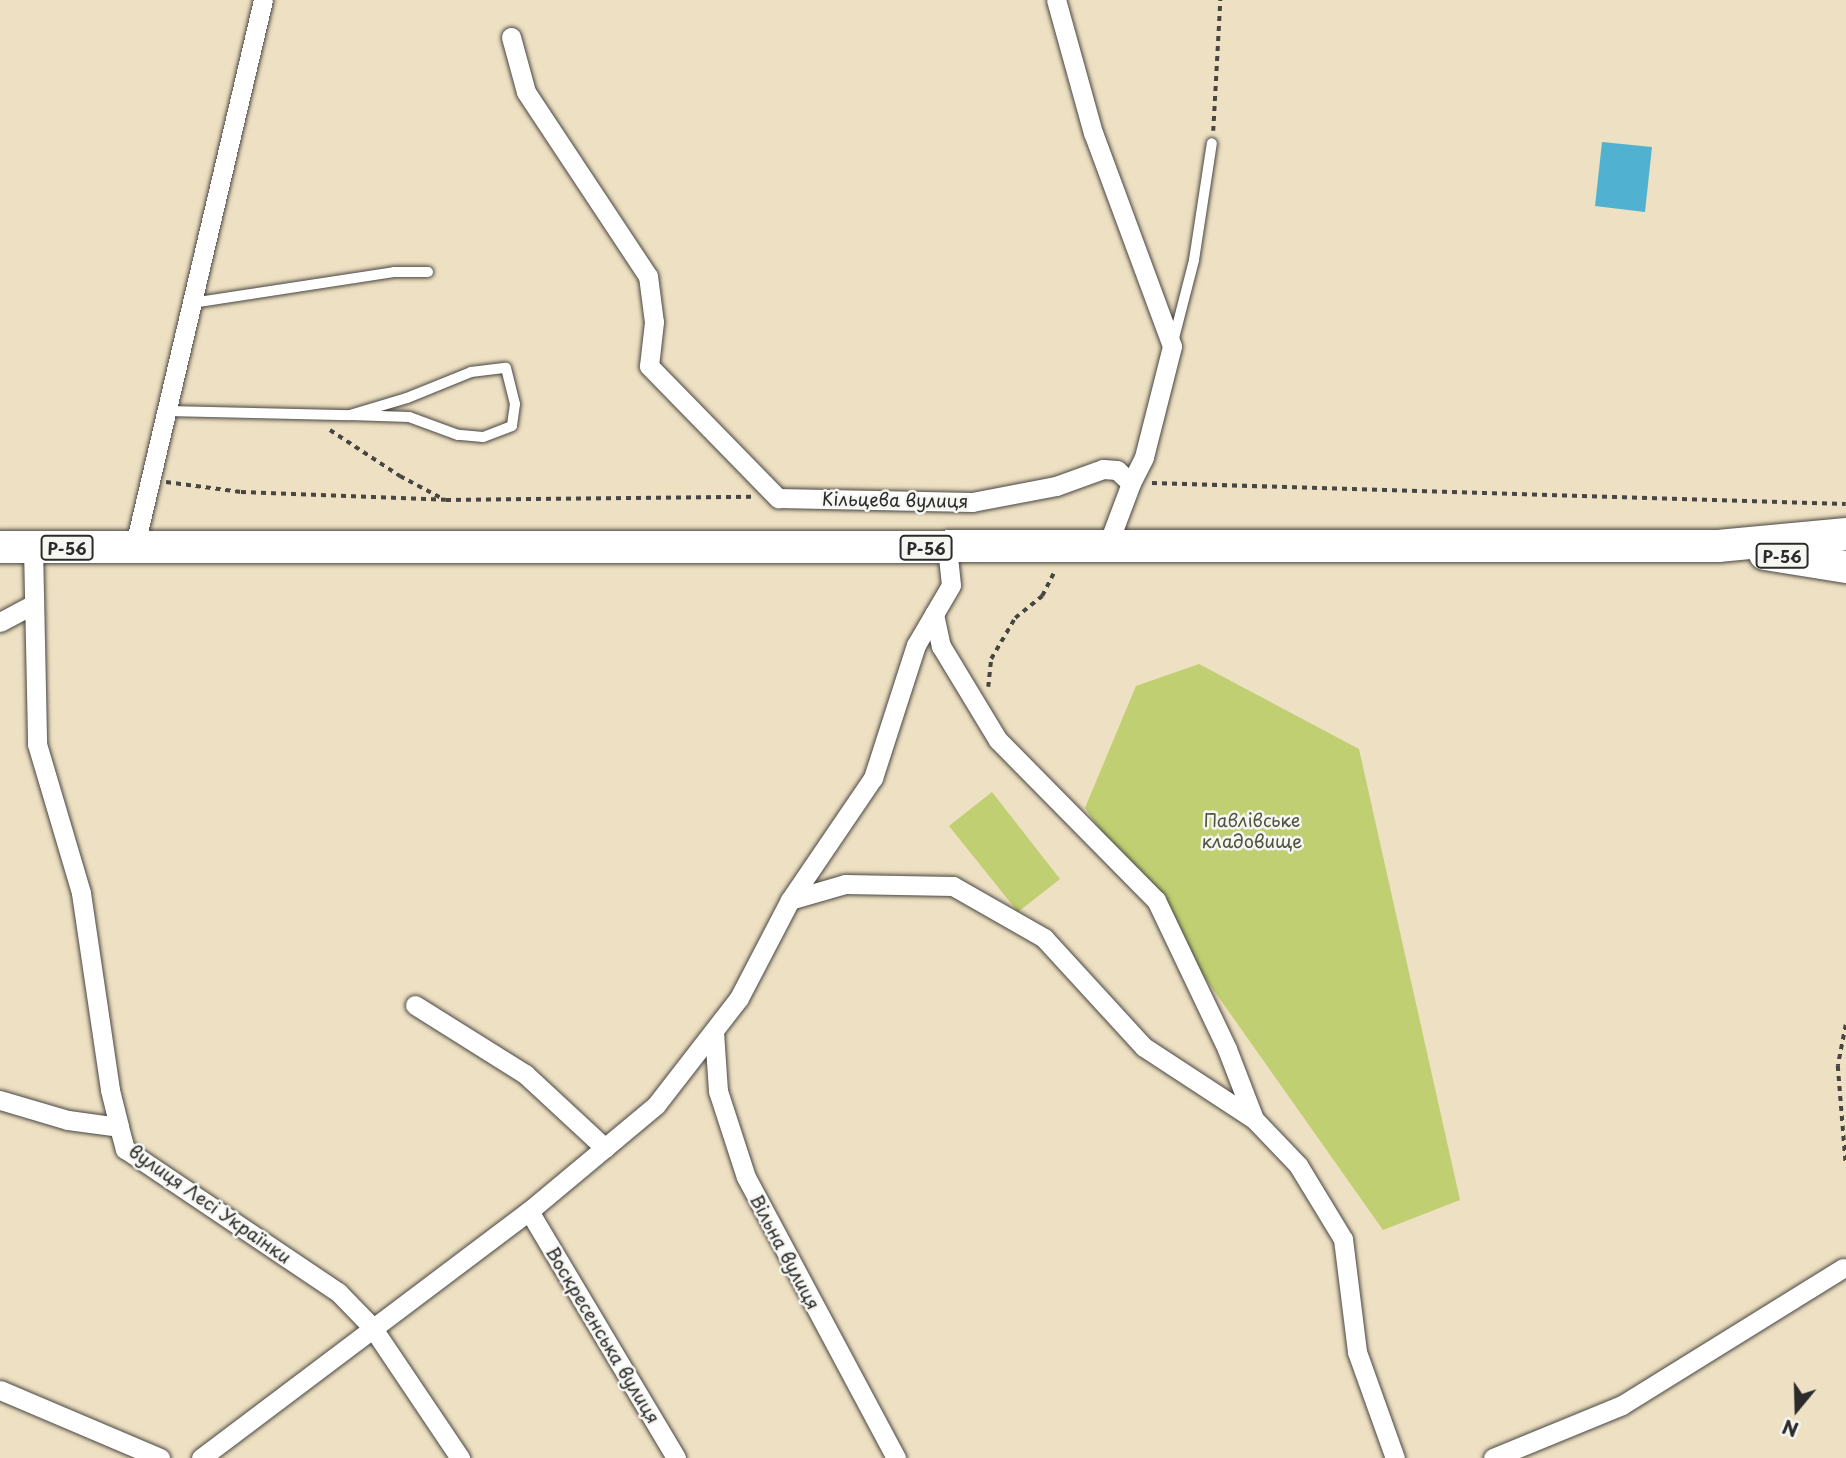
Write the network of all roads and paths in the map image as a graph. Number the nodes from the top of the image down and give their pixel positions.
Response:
1 (1056, 0) edge
2 (1220, 0) edge
3 (264, 3) edge
4 (511, 37) dead end
5 (1212, 143) joint
6 (428, 272) dead end
7 (192, 303) junction
8 (1172, 346) junction
9 (167, 411) junction
10 (308, 415) junction
11 (350, 415) junction
12 (150, 480) junction
13 (1131, 483) junction
14 (778, 498) junction
15 (446, 500) junction
16 (1846, 504) edge
17 (1846, 534) edge
18 (1718, 546) junction
19 (0, 547) edge
20 (33, 547) junction
21 (1107, 547) junction
22 (947, 548) junction
23 (134, 549) junction
24 (1846, 567) edge
25 (1056, 569) dead end
26 (34, 604) junction
27 (934, 614) junction
28 (0, 622) edge
29 (986, 721) junction
30 (790, 900) junction
31 (415, 1005) dead end
32 (1846, 1025) edge
33 (714, 1032) junction
34 (0, 1100) edge
35 (1254, 1119) junction
36 (119, 1127) junction
37 (605, 1148) junction
38 (1846, 1165) edge
39 (529, 1211) junction
40 (1843, 1268) dead end
41 (372, 1327) junction
42 (0, 1390) edge
43 (160, 1458) edge
44 (201, 1458) edge
45 (460, 1458) edge
46 (676, 1458) edge
47 (896, 1458) edge
48 (1395, 1458) edge
49 (1493, 1458) edge

1 - 8 street
2 - 5 path
3 - 7 street
4 - 14 street
5 - 8 lane
6 - 7 lane
7 - 9 street
8 - 13 street
9 - 10 lane
9 - 12 street
10 - 11 lane
10 - 15 path
11 - 11 lane
12 - 15 path
12 - 23 street
13 - 14 street, Кільцева вулиця
13 - 16 path
13 - 21 street
14 - 15 path
17 - 18 main road, Р-56
18 - 21 main road, Р-56
18 - 24 main road, Р-56
19 - 20 main road, Р-56
20 - 23 main road, Р-56
20 - 26 street
21 - 22 main road, Р-56
22 - 23 main road, Р-56
22 - 27 street
25 - 29 path
26 - 28 street
26 - 36 street
27 - 29 street
27 - 30 street
29 - 35 street
30 - 33 street
30 - 35 street
31 - 37 street
32 - 38 path
33 - 37 street
33 - 47 street, Вільна вулиця
34 - 36 street, вулиця Лесі Українки
35 - 48 street
36 - 41 street, вулиця Лесі Українки
37 - 39 street
39 - 41 street
39 - 46 street, Воскресенська вулиця
40 - 49 street
41 - 44 street
41 - 45 street, вулиця Лесі Українки
42 - 43 street

